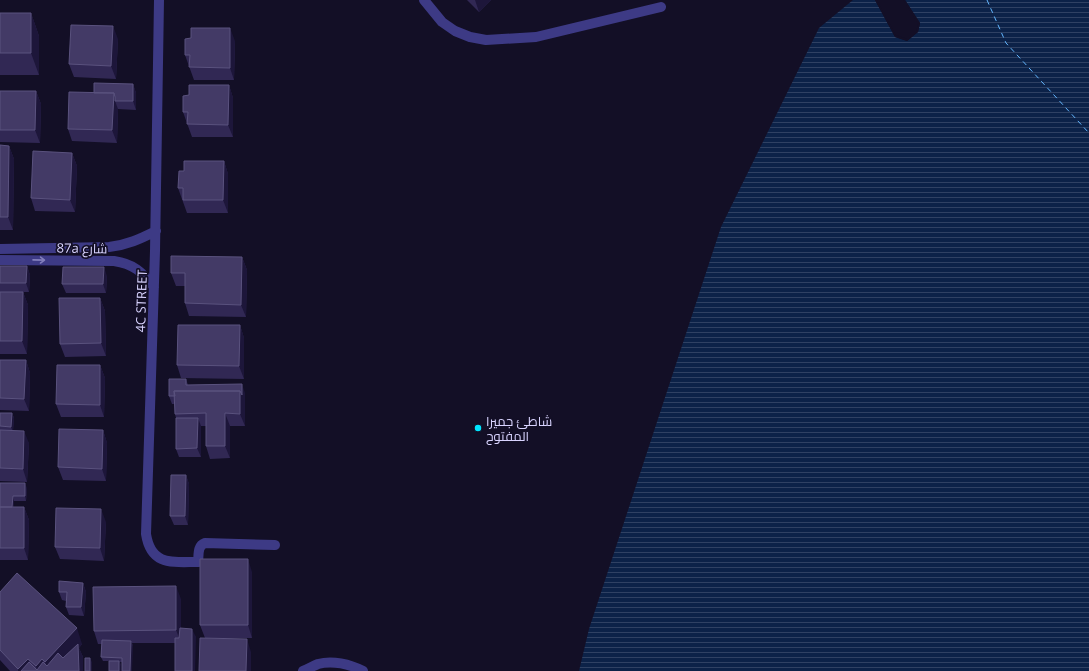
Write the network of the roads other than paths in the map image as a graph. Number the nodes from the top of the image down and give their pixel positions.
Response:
1 (159, 0) edge
2 (424, 0) edge
3 (661, 7) dead end
4 (156, 230) junction
5 (0, 243) edge
6 (33, 248) junction
7 (0, 249) edge
8 (0, 260) edge
9 (154, 287) junction
10 (275, 545) dead end
11 (303, 671) edge
12 (362, 671) edge

1 - 4 street, 4C STREET
2 - 3 street
4 - 6 street, 87a شارع
4 - 9 street, 4C STREET
5 - 6 street
6 - 7 street, 87a شارع
8 -> 9 street, 87a شارع
9 - 10 street, 4C STREET
11 - 12 street

